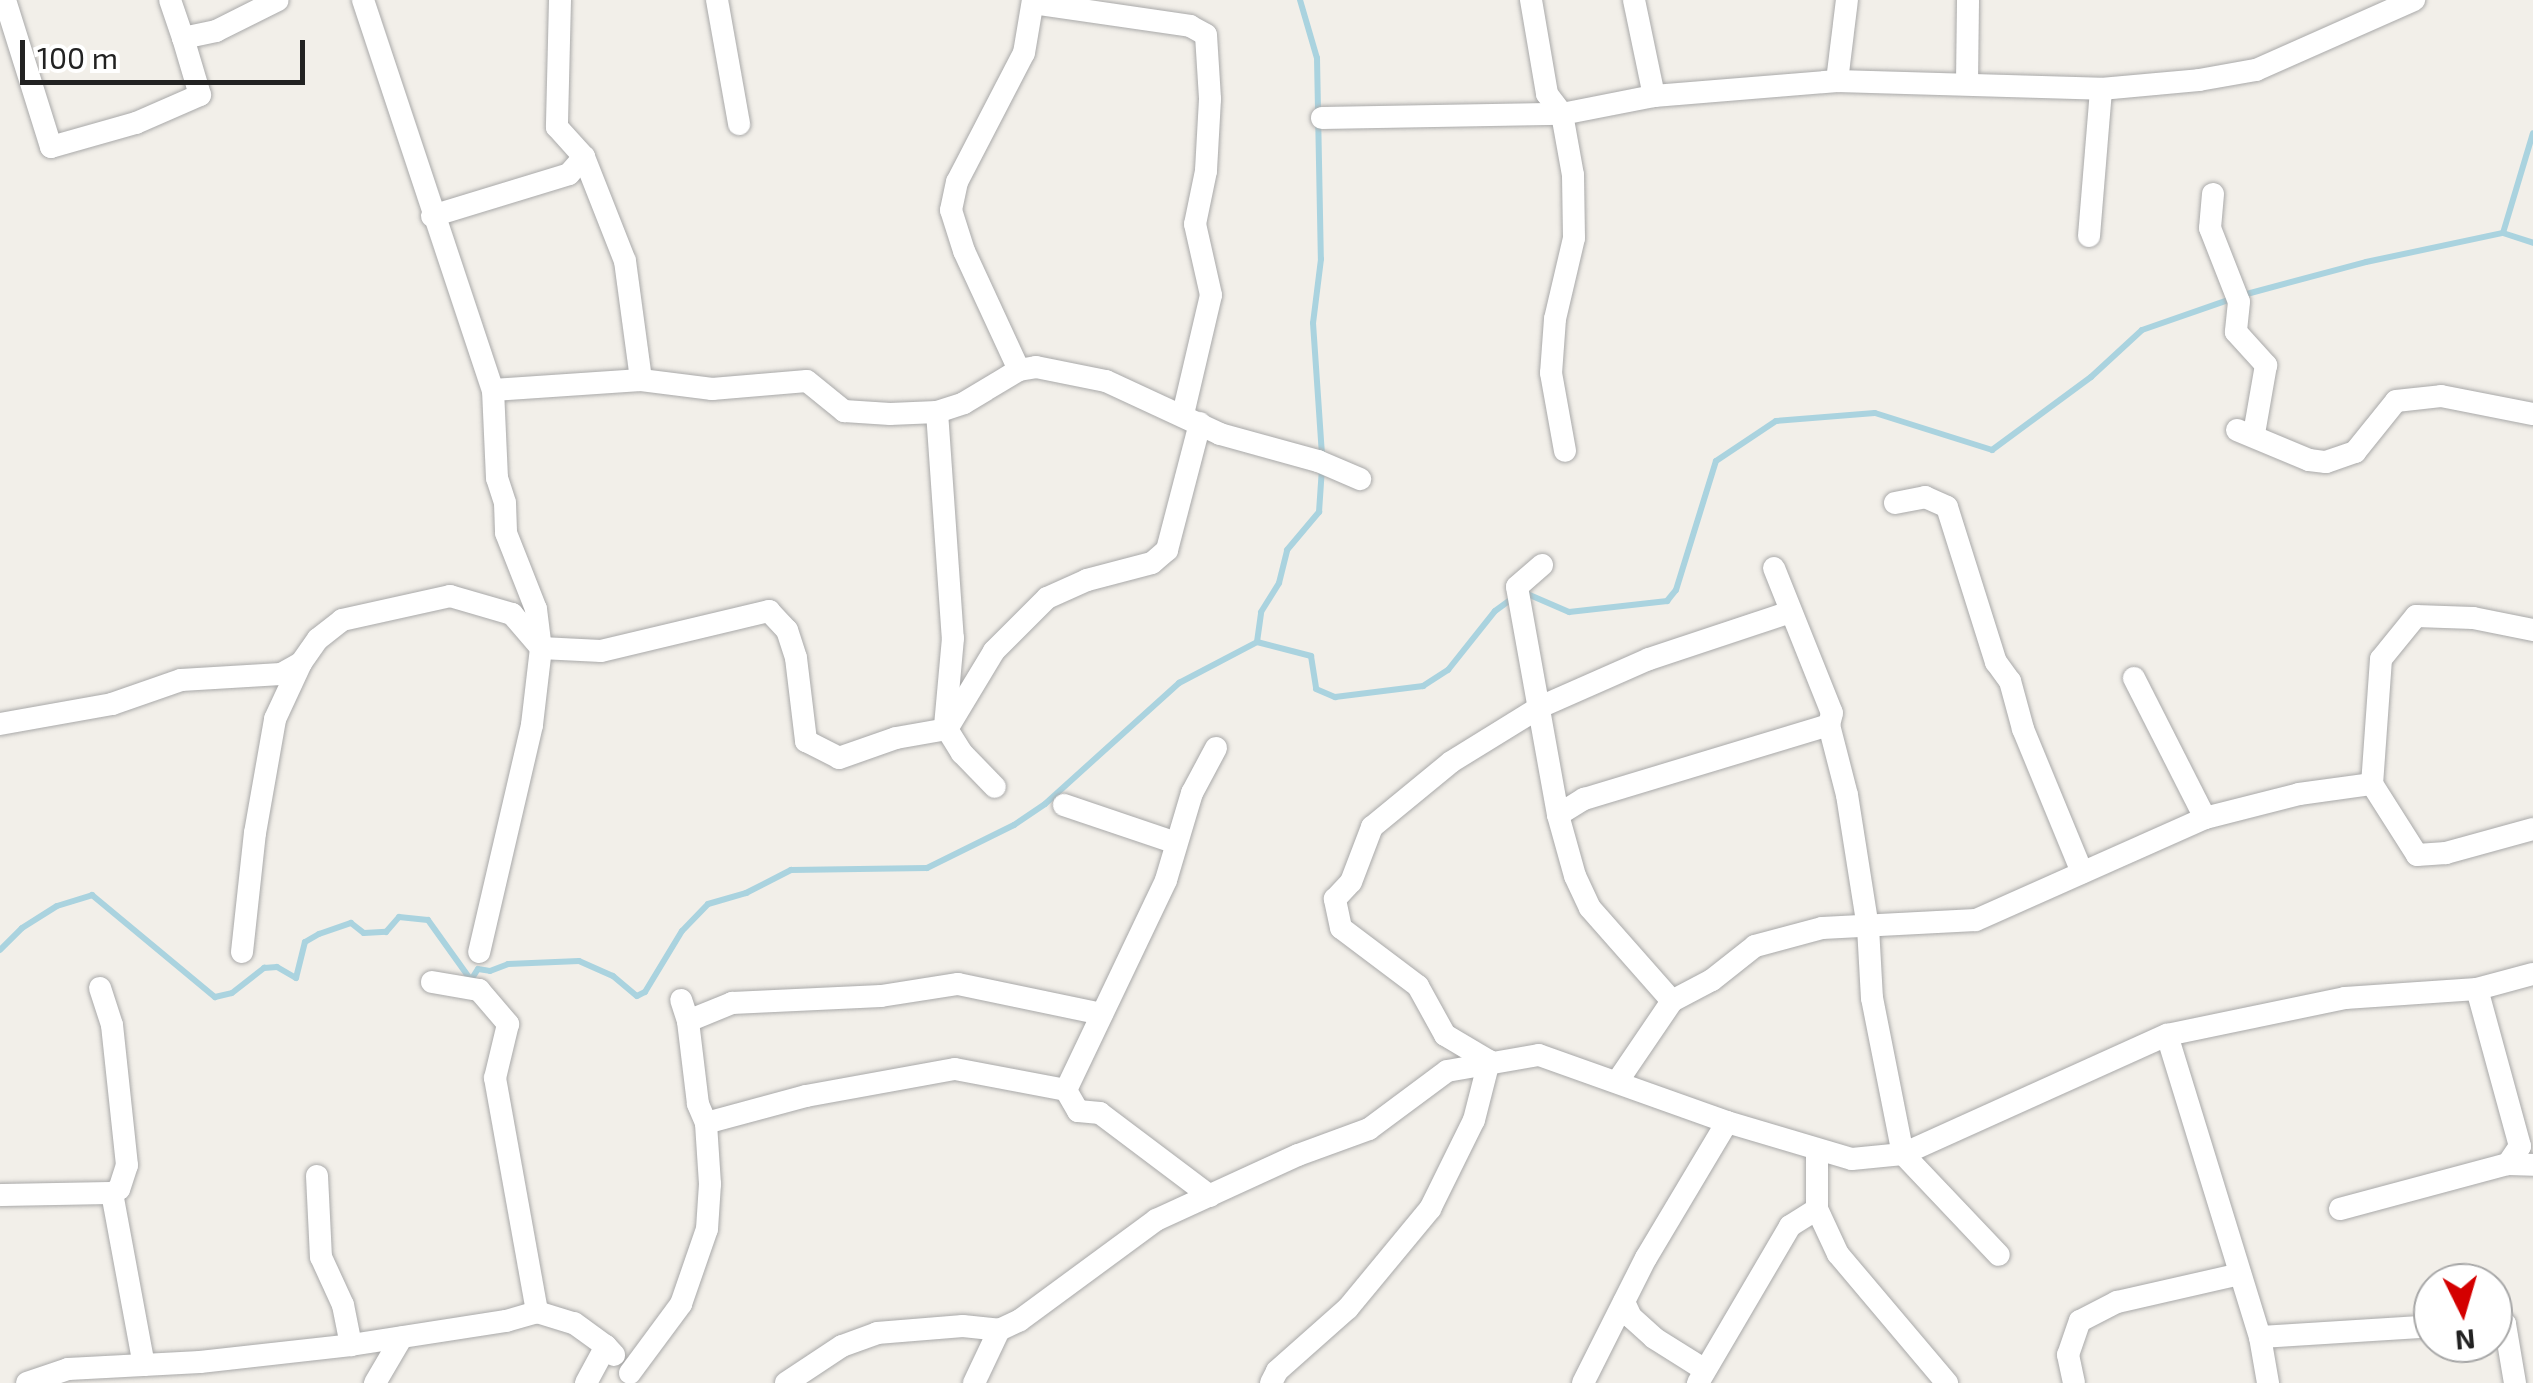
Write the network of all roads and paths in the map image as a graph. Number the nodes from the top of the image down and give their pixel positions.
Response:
1 (5, 0) edge
2 (170, 0) edge
3 (278, 0) edge
4 (364, 0) edge
5 (560, 0) edge
6 (717, 0) edge
7 (1531, 0) edge
8 (1634, 0) edge
9 (1847, 0) edge
10 (1968, 0) edge
11 (2414, 0) edge
12 (1033, 1) edge
13 (183, 38) junction
14 (1836, 81) junction
15 (1967, 83) junction
16 (2101, 89) junction
17 (1654, 96) junction
18 (1562, 114) junction
19 (1322, 118) dead end
20 (739, 124) dead end
21 (584, 157) junction
22 (2213, 194) dead end
23 (432, 216) junction
24 (2089, 236) dead end
25 (1019, 370) junction
26 (641, 380) junction
27 (493, 390) junction
28 (937, 412) junction
29 (2533, 414) edge
30 (1192, 418) junction
31 (1564, 451) dead end
32 (1360, 479) dead end
33 (1895, 504) dead end
34 (1542, 565) dead end
35 (1774, 568) dead end
36 (1790, 612) junction
37 (2533, 630) edge
38 (541, 648) junction
39 (301, 663) junction
40 (2134, 678) dead end
41 (1540, 707) junction
42 (0, 724) edge
43 (1828, 726) junction
44 (947, 728) junction
45 (1216, 748) dead end
46 (2372, 784) junction
47 (995, 787) dead end
48 (1064, 805) dead end
49 (1558, 815) junction
50 (2205, 818) junction
51 (2533, 829) edge
52 (1176, 842) junction
53 (2082, 872) junction
54 (1868, 928) junction
55 (242, 952) dead end
56 (479, 952) dead end
57 (2533, 974) edge
58 (432, 982) dead end
59 (100, 988) dead end
60 (2477, 989) junction
61 (1672, 1001) junction
62 (1102, 1014) junction
63 (2166, 1035) junction
64 (1489, 1061) junction
65 (1616, 1082) junction
66 (1066, 1090) junction
67 (1727, 1122) junction
68 (706, 1123) junction
69 (1817, 1151) junction
70 (1904, 1154) junction
71 (2524, 1158) edge
72 (317, 1176) dead end
73 (112, 1193) junction
74 (0, 1195) edge
75 (1210, 1196) junction
76 (1817, 1209) junction
77 (2340, 1209) dead end
78 (1999, 1256) dead end
79 (2240, 1274) junction
80 (1624, 1302) junction
81 (536, 1312) junction
82 (2413, 1327) edge
83 (999, 1330) junction
84 (402, 1337) junction
85 (2260, 1337) junction
86 (350, 1345) junction
87 (606, 1346) junction
88 (144, 1365) junction
89 (202, 1373) edge
90 (1702, 1376) edge
91 (636, 1378) edge
92 (27, 1383) edge
93 (375, 1383) edge
94 (586, 1383) edge
95 (786, 1383) edge
96 (974, 1383) edge
97 (1271, 1383) edge
98 (1584, 1383) edge
99 (1948, 1383) edge
100 (2074, 1383) edge
101 (2268, 1383) edge

1 - 13 street
2 - 13 street
3 - 13 street
4 - 23 street
5 - 21 street
6 - 20 street
7 - 18 street
8 - 17 street
9 - 14 street
10 - 15 street
11 - 16 street
12 - 25 street
12 - 30 street
14 - 15 street
14 - 17 street
15 - 16 street
16 - 24 street
17 - 18 street
18 - 19 street
18 - 31 street
21 - 23 street
21 - 26 street
22 - 29 street
23 - 27 street
25 - 28 street
25 - 30 street
26 - 27 street
26 - 28 street
27 - 38 street
28 - 44 street
30 - 32 street
30 - 44 street
33 - 53 street
34 - 41 street
35 - 36 street
36 - 41 street
36 - 43 street
37 - 46 street
38 - 39 street
38 - 44 street
38 - 56 street
39 - 42 street
39 - 55 street
40 - 50 street
41 - 49 street
41 - 64 street
43 - 49 street
43 - 54 street
44 - 47 street
45 - 52 street
46 - 50 street
46 - 51 street
48 - 52 street
49 - 61 street
50 - 53 street
52 - 62 street
53 - 54 street
54 - 61 street
54 - 70 street
57 - 60 street
58 - 81 street
59 - 73 street
60 - 63 street
60 - 71 street
61 - 65 street
62 - 66 street
62 - 68 street
63 - 70 street
63 - 79 street
64 - 65 street
64 - 75 street
64 - 97 street
65 - 67 street
66 - 68 street
66 - 75 street
67 - 69 street
67 - 80 street
68 - 91 street
69 - 70 street
69 - 76 street
70 - 78 street
71 - 77 street
72 - 86 street
73 - 74 street
73 - 88 street
75 - 83 street
76 - 90 street
76 - 99 street
79 - 85 street
79 - 100 street
80 - 90 street
80 - 98 street
81 - 84 street
81 - 87 street
82 - 85 street
83 - 95 street
83 - 96 street
84 - 86 street
84 - 93 street
85 - 101 street
86 - 89 street
87 - 91 street
87 - 94 street
88 - 89 street
88 - 92 street

